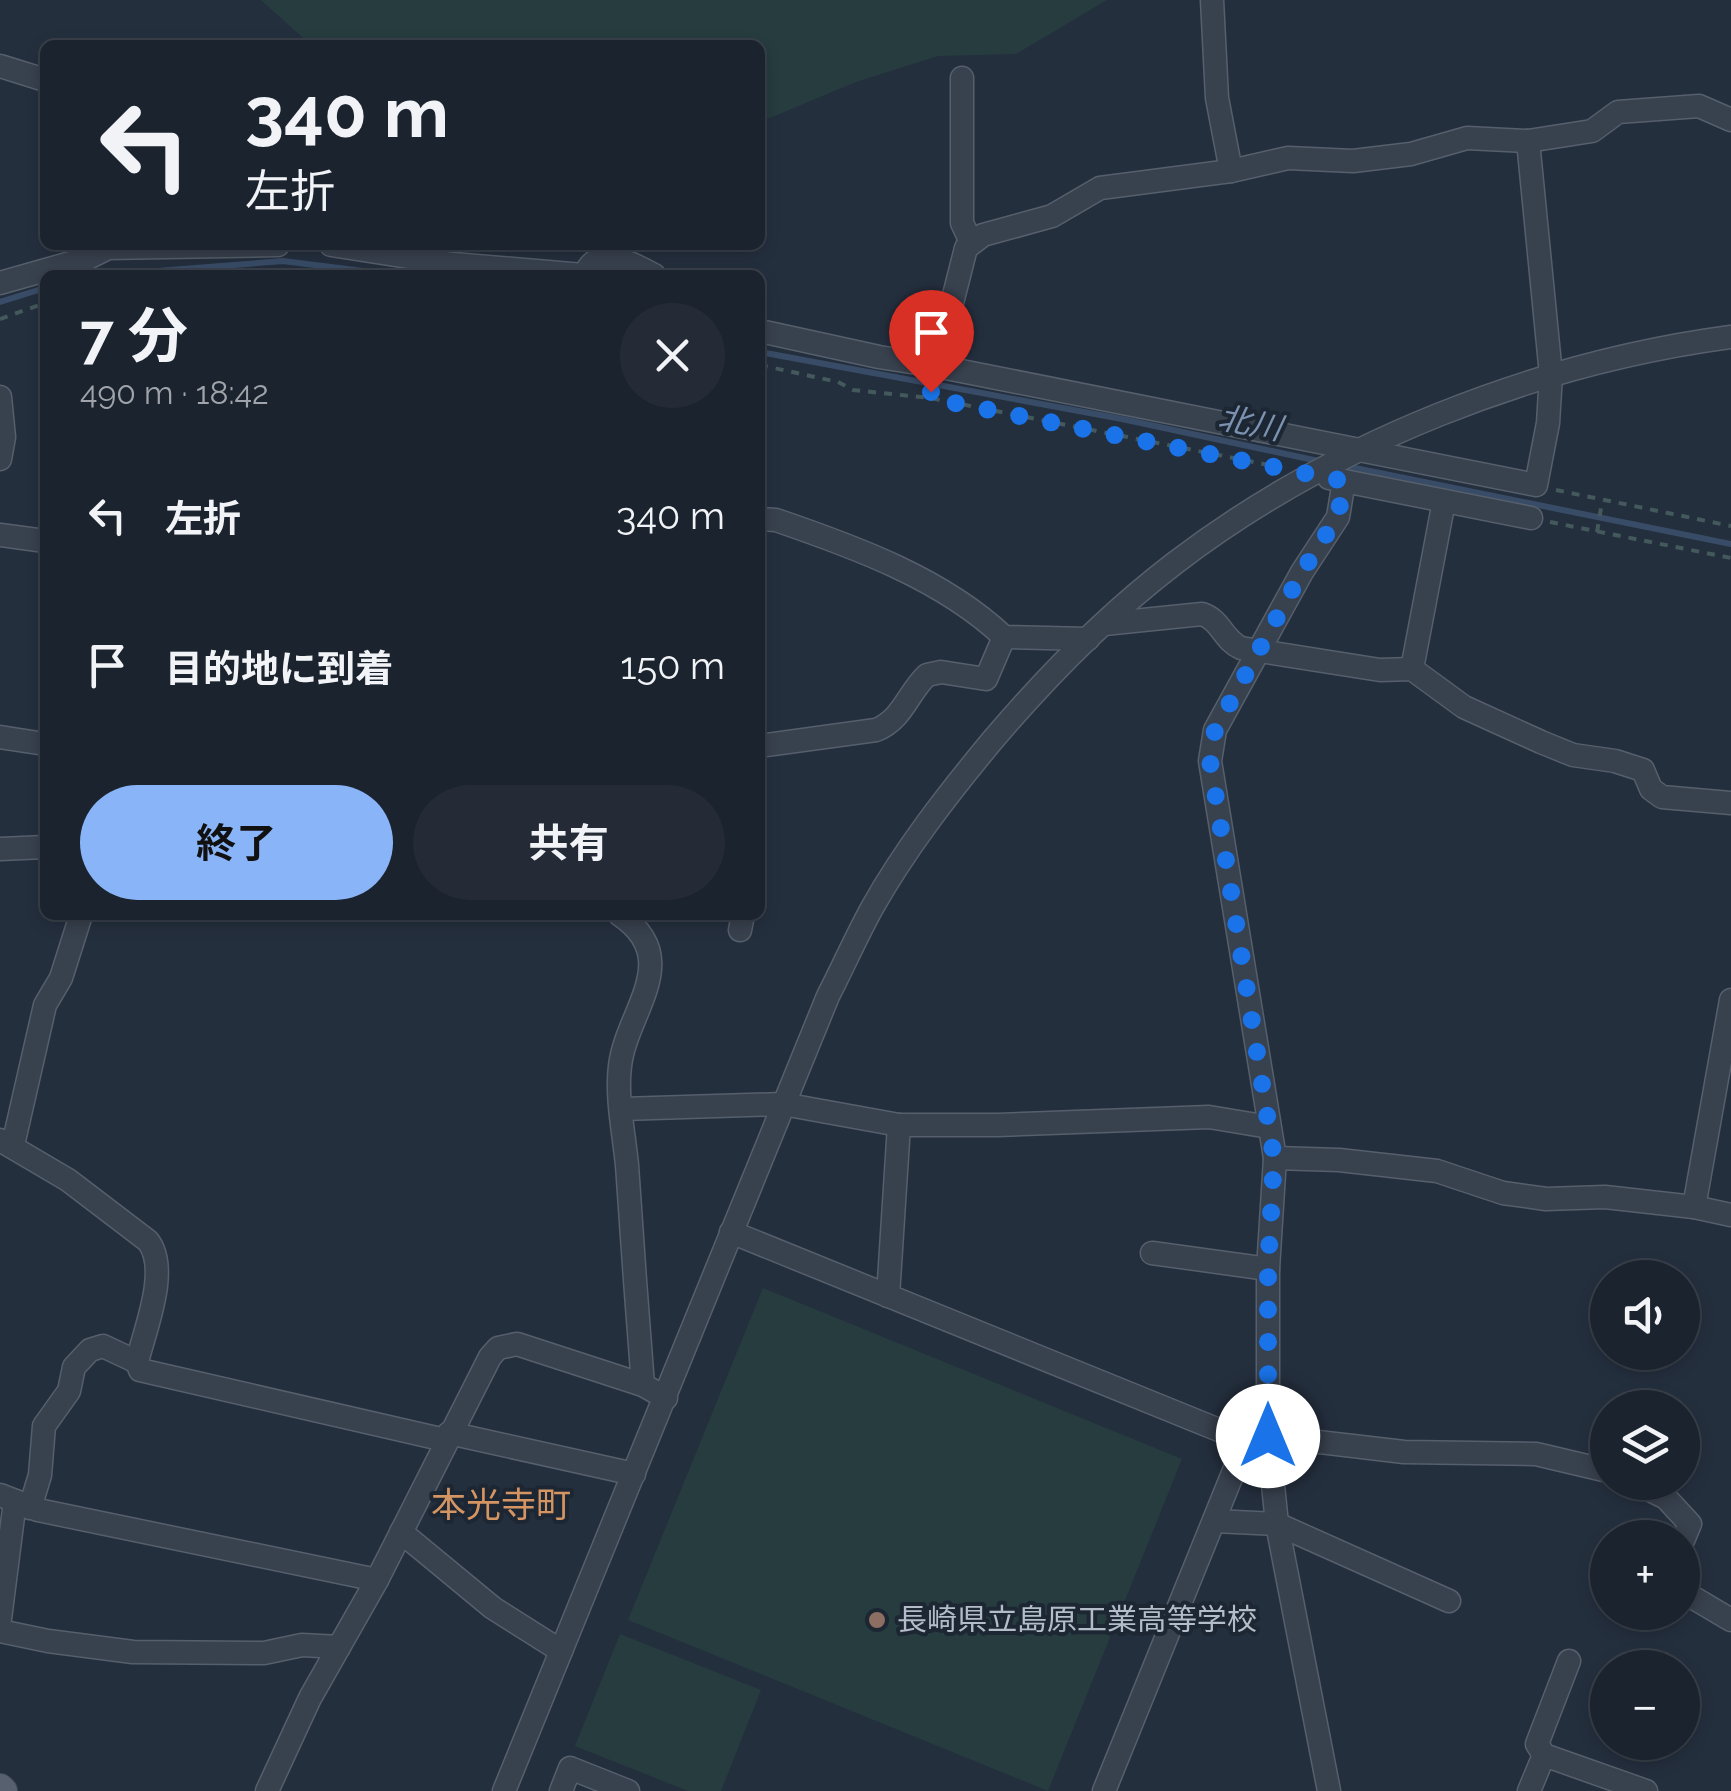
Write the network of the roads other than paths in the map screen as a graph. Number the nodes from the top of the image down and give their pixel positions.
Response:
1 (1212, 0) edge
2 (0, 66) edge
3 (40, 78) edge
4 (962, 78) dead end
5 (1731, 120) edge
6 (1528, 142) junction
7 (1231, 170) junction
8 (971, 242) junction
9 (104, 250) edge
10 (364, 250) edge
11 (46, 270) edge
12 (525, 270) edge
13 (588, 270) edge
14 (643, 270) edge
15 (40, 272) edge
16 (0, 283) edge
17 (765, 332) edge
18 (1731, 337) edge
19 (936, 366) junction
20 (1551, 375) junction
21 (0, 396) edge
22 (1360, 451) junction
23 (0, 459) edge
24 (1329, 475) junction
25 (1444, 501) junction
26 (1531, 518) road end
27 (765, 519) edge
28 (0, 534) edge
29 (40, 540) edge
30 (1096, 632) junction
31 (1004, 637) junction
32 (1257, 650) junction
33 (1412, 669) junction
34 (0, 736) edge
35 (40, 743) edge
36 (765, 745) edge
37 (1731, 803) edge
38 (40, 847) edge
39 (0, 849) edge
40 (80, 920) edge
41 (628, 920) edge
42 (1731, 1000) edge
43 (783, 1104) junction
44 (622, 1109) junction
45 (899, 1125) junction
46 (1269, 1128) junction
47 (7, 1143) edge
48 (1274, 1158) junction
49 (1694, 1207) junction
50 (1731, 1215) edge
51 (731, 1232) junction
52 (1152, 1253) dead end
53 (1268, 1269) junction
54 (888, 1296) junction
55 (137, 1362) junction
56 (643, 1385) junction
57 (666, 1398) junction
58 (447, 1437) junction
59 (1257, 1438) junction
60 (1590, 1467) edge
61 (634, 1474) junction
62 (1668, 1500) edge
63 (15, 1501) edge
64 (1686, 1520) edge
65 (1214, 1521) junction
66 (1276, 1524) junction
67 (401, 1532) junction
68 (377, 1580) junction
69 (1449, 1601) dead end
70 (1700, 1602) edge
71 (0, 1619) edge
72 (1731, 1620) edge
73 (0, 1630) edge
74 (340, 1647) junction
75 (560, 1651) junction
76 (1570, 1661) dead end
77 (1544, 1755) junction
78 (267, 1791) edge
79 (504, 1791) edge
80 (560, 1791) edge
81 (628, 1791) edge
82 (1104, 1791) edge
83 (1329, 1791) edge
84 (1529, 1791) edge
85 (1646, 1791) edge

1 - 7 street
2 - 3 street
4 - 8 street
5 - 6 street
6 - 7 street
6 - 20 street
7 - 8 street
8 - 19 street
9 - 11 street
10 - 12 street
13 - 14 street
15 - 16 street
17 - 19 street
18 - 20 street
19 - 22 street
20 - 22 street
20 - 22 street
21 - 23 street
22 - 24 street
24 - 25 street
24 - 30 street
24 - 32 street
25 - 26 street
25 - 33 street
27 - 31 street
28 - 29 street
30 - 31 street
30 - 32 street
30 - 43 street
31 - 36 street
32 - 33 street
32 - 46 street
33 - 37 street
34 - 35 street
38 - 39 street
40 - 47 street
41 - 44 street
42 - 49 street
43 - 44 street
43 - 45 street
43 - 51 street
44 - 56 street
45 - 46 street
45 - 54 street
46 - 48 street
47 - 55 street
48 - 49 street
48 - 53 street
49 - 50 street
51 - 54 street
51 - 57 street
52 - 53 street
53 - 59 street
54 - 59 street
55 - 58 street
55 - 63 street
56 - 57 street
56 - 58 street
57 - 61 street
58 - 61 street
58 - 67 street
59 - 60 street
59 - 65 street
59 - 66 street
61 - 75 street
62 - 64 street
63 - 68 street
63 - 71 street
65 - 66 street
65 - 82 street
66 - 69 street
66 - 83 street
67 - 68 street
67 - 75 street
68 - 74 street
70 - 72 street
73 - 74 street
74 - 78 street
75 - 79 street
76 - 77 street
77 - 84 street
77 - 85 street
80 - 81 street

